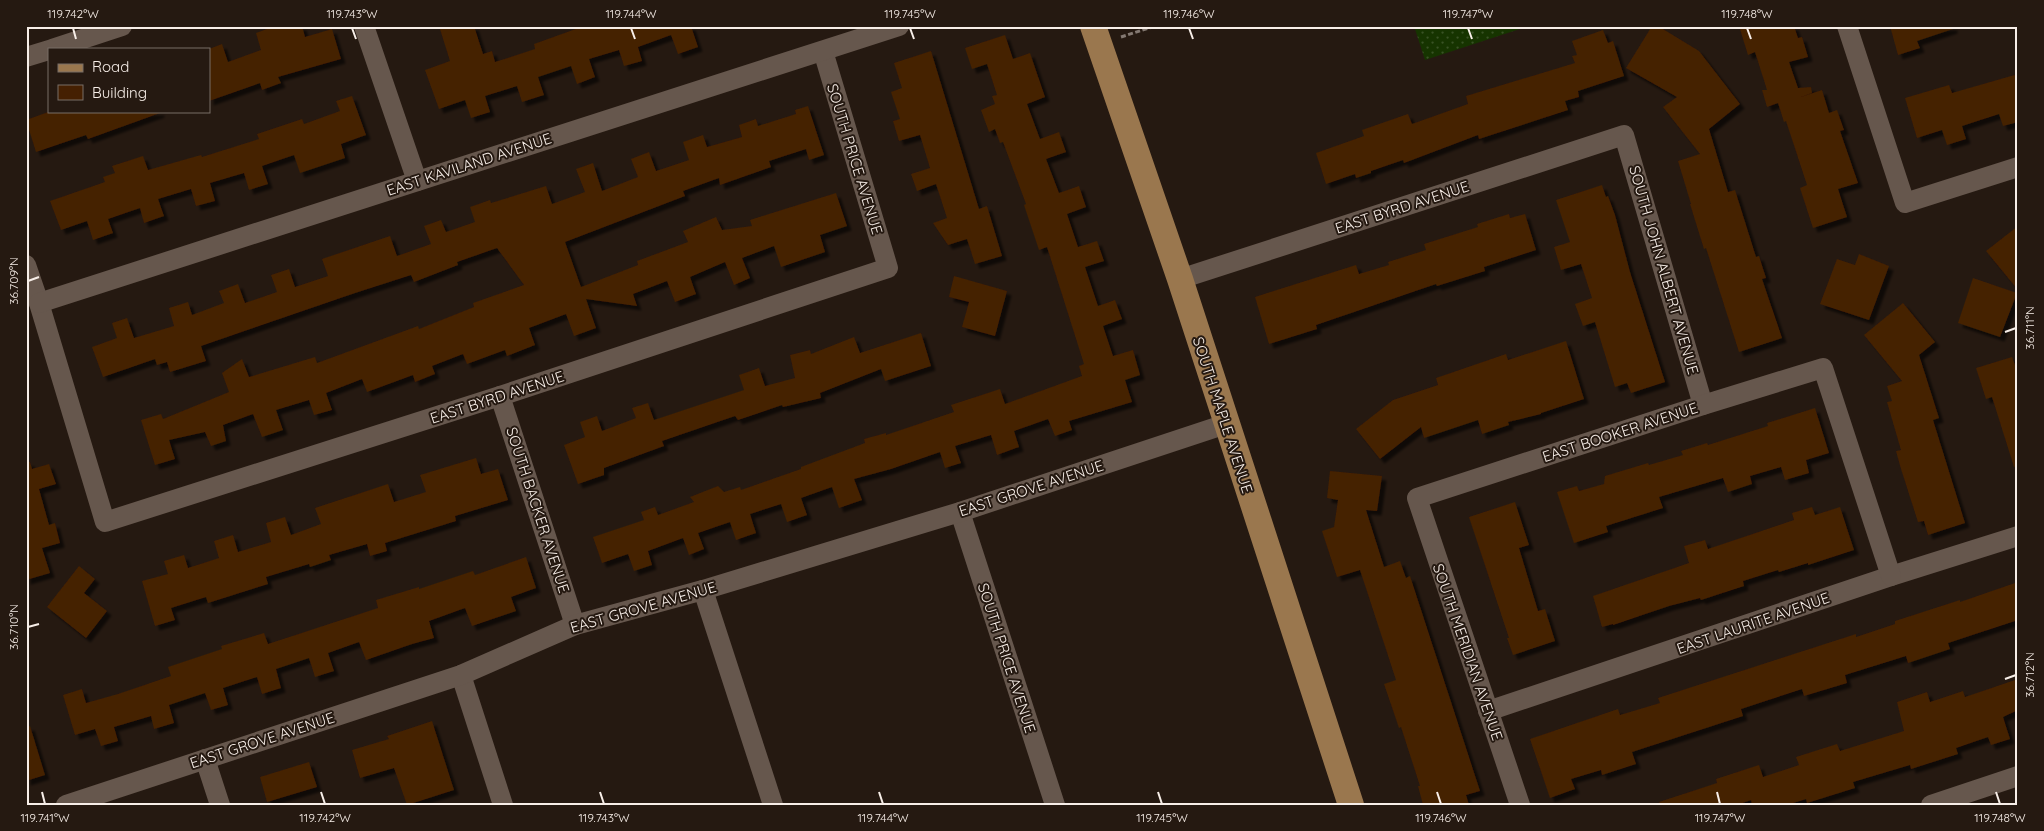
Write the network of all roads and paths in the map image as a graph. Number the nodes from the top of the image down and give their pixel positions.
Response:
1 (122, 26) edge
2 (364, 26) edge
3 (899, 26) edge
4 (1093, 26) edge
5 (1144, 26) edge
6 (1155, 26) edge
7 (1847, 26) edge
8 (53, 48) edge
9 (48, 50) edge
10 (823, 51) junction
11 (26, 57) edge
12 (1624, 134) joint
13 (2018, 167) edge
14 (417, 181) junction
15 (26, 265) edge
16 (888, 268) joint
17 (1180, 279) junction
18 (39, 303) junction
19 (500, 396) junction
20 (1703, 405) junction
21 (1226, 424) junction
22 (1417, 498) joint
23 (960, 512) junction
24 (2018, 536) edge
25 (1890, 576) junction
26 (702, 590) junction
27 (575, 625) junction
28 (462, 675) junction
29 (1488, 712) junction
30 (206, 759) junction
31 (2018, 776) edge
32 (66, 805) edge
33 (220, 805) edge
34 (503, 805) edge
35 (772, 805) edge
36 (1055, 805) edge
37 (1351, 805) edge
38 (1520, 805) edge
39 (1931, 805) edge

1 - 8 street
2 - 14 street
3 - 10 street, EAST KAVILAND AVENUE
4 - 17 main road, SOUTH MAPLE AVENUE
5 - 6 path
7 - 13 street
9 - 11 street
10 - 14 street, EAST KAVILAND AVENUE
10 - 16 street, SOUTH PRICE AVENUE
12 - 17 street, EAST BYRD AVENUE
12 - 20 street, SOUTH JOHN ALBERT AVENUE
14 - 18 street, EAST KAVILAND AVENUE
15 - 18 street
16 - 19 street, EAST BYRD AVENUE
17 - 21 main road, SOUTH MAPLE AVENUE
18 - 19 street, EAST BYRD AVENUE
19 - 27 street, SOUTH BACKER AVENUE
20 - 22 street, EAST BOOKER AVENUE
20 - 25 street, EAST BOOKER AVENUE
21 - 23 street, EAST GROVE AVENUE
21 - 37 main road, SOUTH MAPLE AVENUE
22 - 29 street, SOUTH MERIDIAN AVENUE
23 - 26 street, EAST GROVE AVENUE
23 - 36 street, SOUTH PRICE AVENUE
24 - 25 street, EAST LAURITE AVENUE
25 - 29 street, EAST LAURITE AVENUE
26 - 27 street, EAST GROVE AVENUE
26 - 35 street
27 - 28 street, EAST GROVE AVENUE
28 - 30 street, EAST GROVE AVENUE
28 - 34 street
29 - 38 street, SOUTH MERIDIAN AVENUE
30 - 32 street, EAST GROVE AVENUE
30 - 33 street
31 - 39 street

